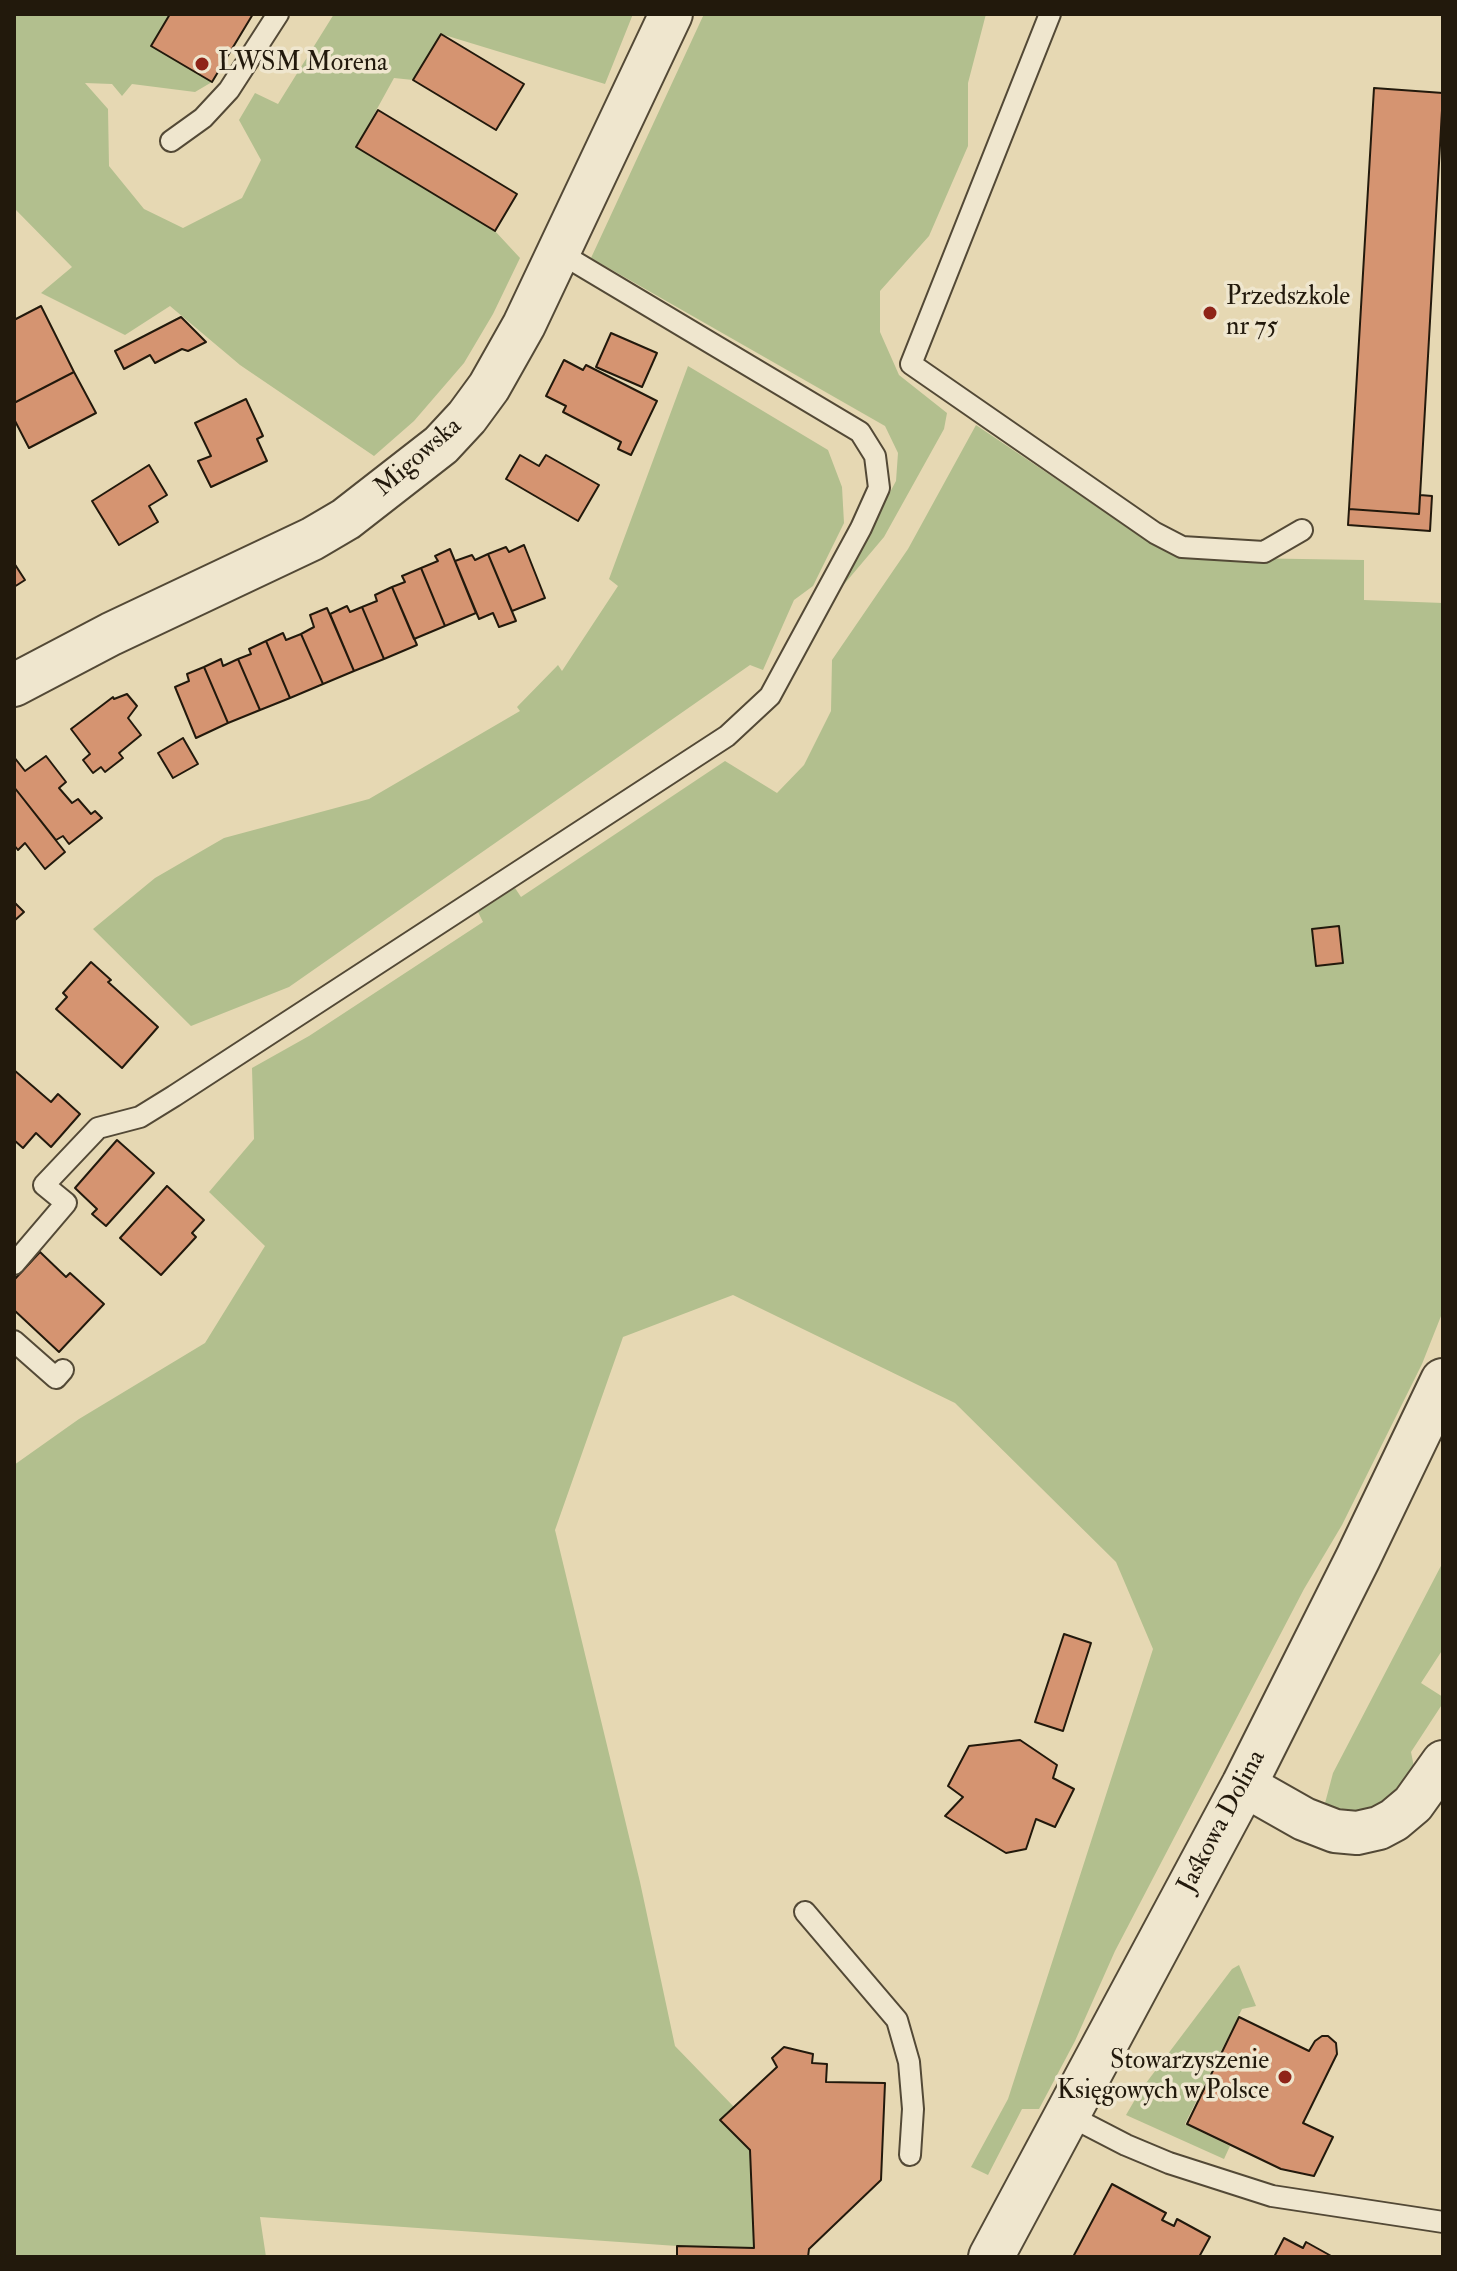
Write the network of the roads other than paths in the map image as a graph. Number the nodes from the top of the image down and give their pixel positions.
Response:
1 (278, 14) edge
2 (671, 14) edge
3 (1050, 14) edge
4 (171, 141) dead end
5 (560, 253) junction
6 (1302, 530) dead end
7 (14, 685) edge
8 (14, 1264) edge
9 (14, 1341) edge
10 (63, 1370) dead end
11 (1443, 1381) edge
12 (1443, 1762) edge
13 (1244, 1785) junction
14 (805, 1912) dead end
15 (1066, 2114) junction
16 (910, 2155) dead end
17 (1443, 2222) edge
18 (991, 2257) edge

1 - 4 lane
2 - 5 street, Migowska
3 - 6 lane
5 - 7 street, Migowska
5 - 8 lane
9 - 10 lane
11 - 13 street, Jaśkowa Dolina
12 - 13 street
13 - 15 street, Jaśkowa Dolina
14 - 16 lane
15 - 17 lane
15 - 18 street, Jaśkowa Dolina

